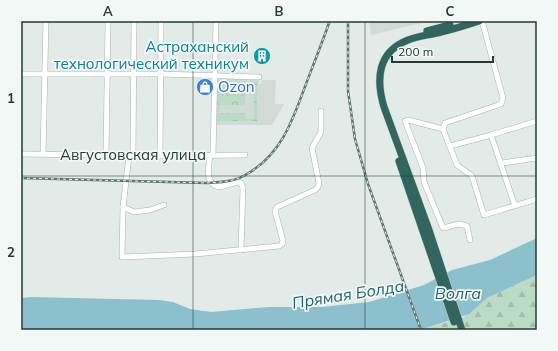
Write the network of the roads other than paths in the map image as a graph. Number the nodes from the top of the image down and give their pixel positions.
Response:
1 (46, 21) edge
2 (108, 21) edge
3 (134, 21) edge
4 (161, 21) edge
5 (216, 21) edge
6 (464, 21) edge
7 (479, 21) edge
8 (482, 21) edge
9 (21, 74) edge
10 (46, 74) junction
11 (107, 74) junction
12 (134, 74) junction
13 (160, 74) junction
14 (215, 76) junction
15 (259, 77) dead end
16 (321, 111) dead end
17 (537, 121) edge
18 (443, 129) junction
19 (491, 135) junction
20 (450, 146) junction
21 (21, 154) edge
22 (43, 154) junction
23 (106, 155) junction
24 (211, 155) junction
25 (245, 155) dead end
26 (131, 156) junction
27 (160, 156) junction
28 (537, 158) edge
29 (502, 163) junction
30 (537, 199) edge
31 (164, 205) dead end
32 (515, 206) junction
33 (123, 207) junction
34 (426, 231) junction
35 (470, 240) dead end
36 (241, 250) junction
37 (457, 330) edge
38 (462, 330) edge

1 - 10 street
2 - 11 street
3 - 12 street
4 - 13 street
5 - 14 street
6 - 34 highway
7 - 34 highway
8 - 18 street
9 - 10 street
10 - 11 street
10 - 22 street
11 - 12 street
11 - 23 street
12 - 13 street
12 - 26 street
13 - 14 street
13 - 27 street
14 - 15 street
14 - 24 street
16 - 36 street
17 - 19 street
18 - 20 street
18 - 35 street
19 - 20 street
19 - 29 street
20 - 32 street
21 - 22 street, Августовская улица
22 - 23 street, Августовская улица
23 - 26 street, Августовская улица
24 - 25 street, Августовская улица
24 - 27 street, Августовская улица
24 - 36 street
26 - 27 street, Августовская улица
26 - 33 street
28 - 29 street
29 - 32 street
30 - 32 street
31 - 33 street
33 - 36 street
34 - 37 highway
34 - 38 highway

